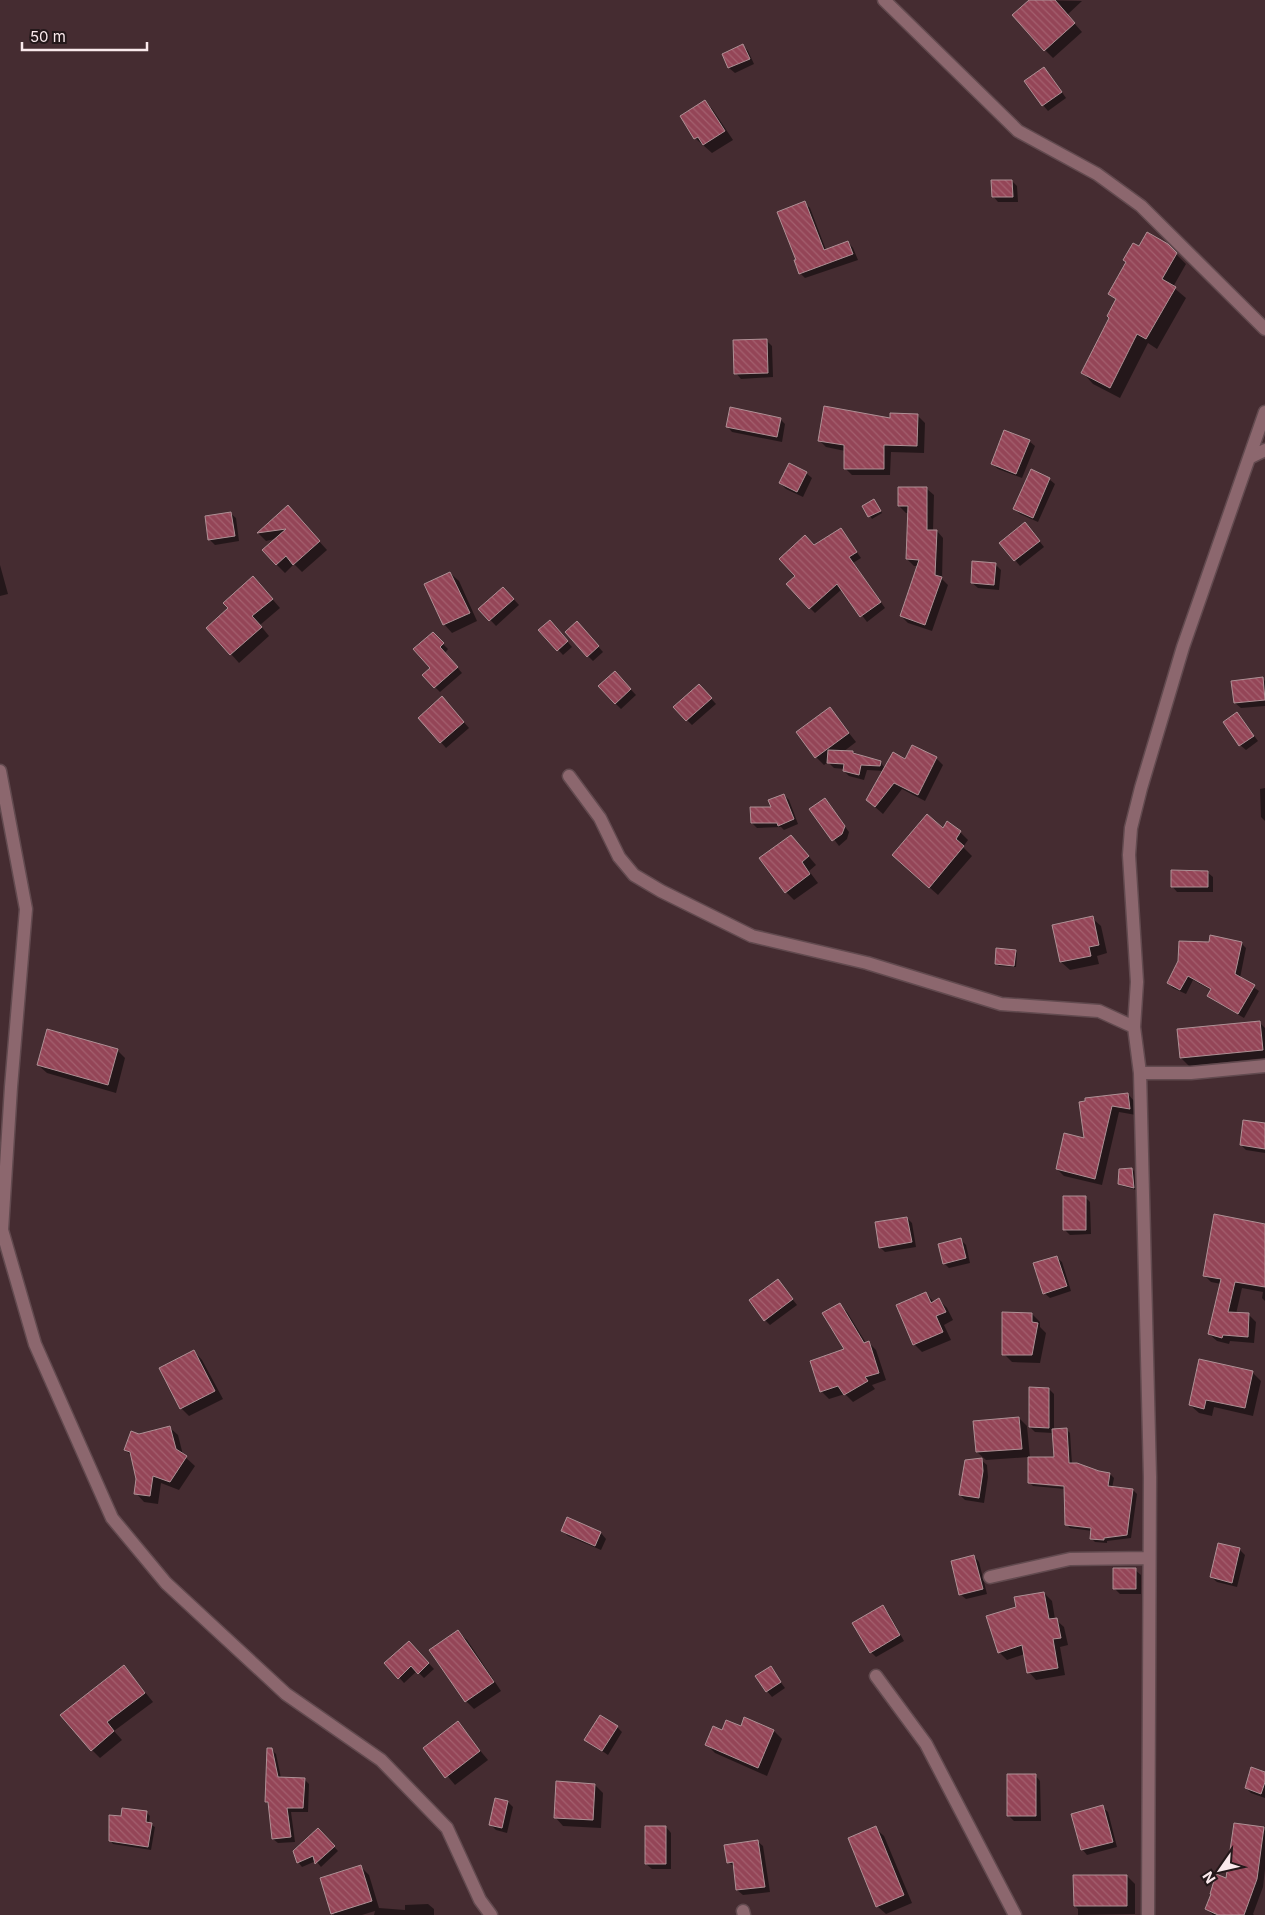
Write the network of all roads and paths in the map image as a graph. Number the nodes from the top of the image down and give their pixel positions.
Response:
1 (884, 0) edge
2 (1265, 329) edge
3 (1265, 412) edge
4 (1265, 450) edge
5 (1249, 458) junction
6 (0, 771) edge
7 (569, 776) dead end
8 (1134, 1027) junction
9 (1265, 1066) edge
10 (1140, 1073) junction
11 (1, 1230) edge
12 (1149, 1558) junction
13 (990, 1577) dead end
14 (876, 1676) dead end
15 (491, 1915) edge
16 (1015, 1915) edge
17 (1148, 1915) edge

1 - 2 street
3 - 5 street
4 - 5 street
5 - 8 street
6 - 11 street
7 - 8 street
8 - 10 street
9 - 10 street
10 - 12 street
11 - 15 street
12 - 13 street
12 - 17 street
14 - 16 street

